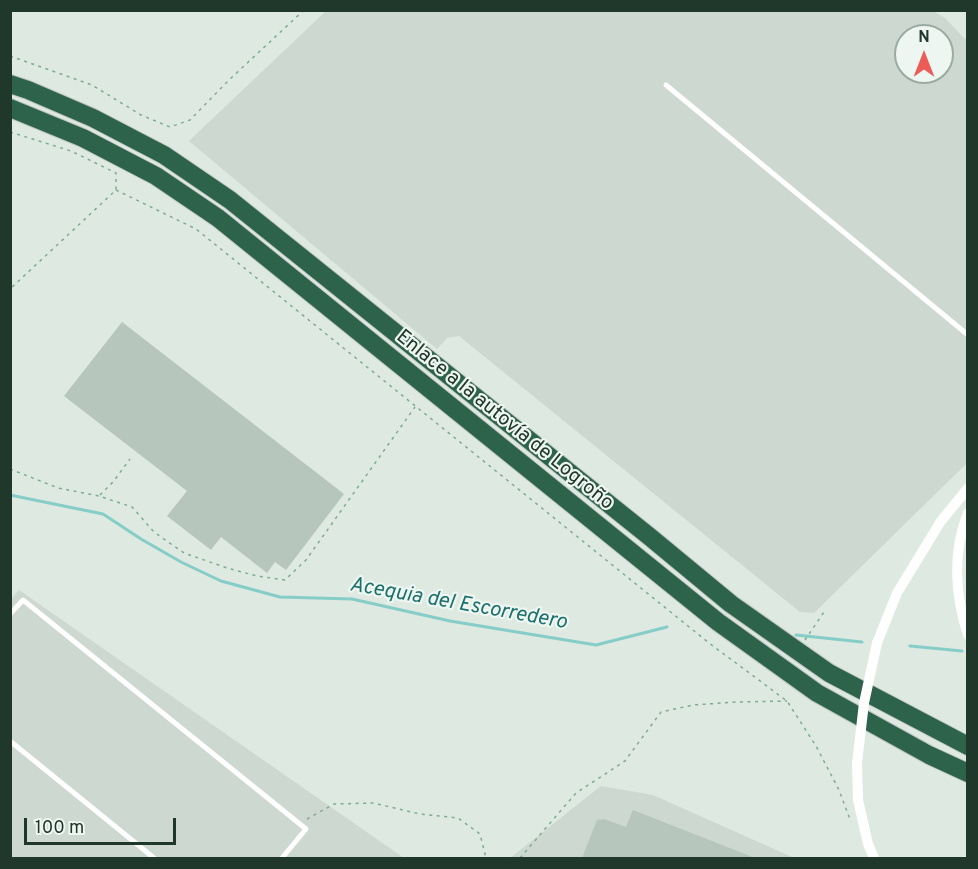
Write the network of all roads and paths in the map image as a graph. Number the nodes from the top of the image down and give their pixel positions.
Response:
1 (304, 10) edge
2 (10, 56) edge
3 (10, 84) edge
4 (666, 85) dead end
5 (10, 108) edge
6 (10, 132) edge
7 (116, 190) junction
8 (10, 289) edge
9 (968, 334) edge
10 (415, 406) junction
11 (130, 459) dead end
12 (10, 469) edge
13 (968, 488) edge
14 (99, 496) junction
15 (968, 513) edge
16 (690, 570) junction
17 (675, 588) junction
18 (824, 612) dead end
19 (10, 614) edge
20 (968, 635) edge
21 (805, 640) dead end
22 (787, 701) junction
23 (10, 741) edge
24 (968, 746) edge
25 (968, 772) edge
26 (298, 824) junction
27 (868, 844) junction
28 (154, 858) edge
29 (282, 858) edge
30 (486, 858) edge
31 (520, 858) edge
32 (874, 858) edge

1 - 2 path
3 - 16 highway, Enlace a la autovía de Logroño
4 - 9 lane
5 - 17 highway, Enlace a la autovía de Logroño
6 - 7 path
7 - 8 path
7 - 10 path
10 - 14 path
10 - 22 path
11 - 14 path
12 - 14 path
13 - 27 street, bridge
15 - 20 street
16 - 17 lane
16 - 24 highway, Enlace a la autovía de Logroño
17 - 25 highway, Enlace a la autovía de Logroño
18 - 21 path
19 - 26 lane
22 - 27 path
22 - 31 path
23 - 28 lane
26 - 29 lane
26 - 30 path
27 - 32 street

